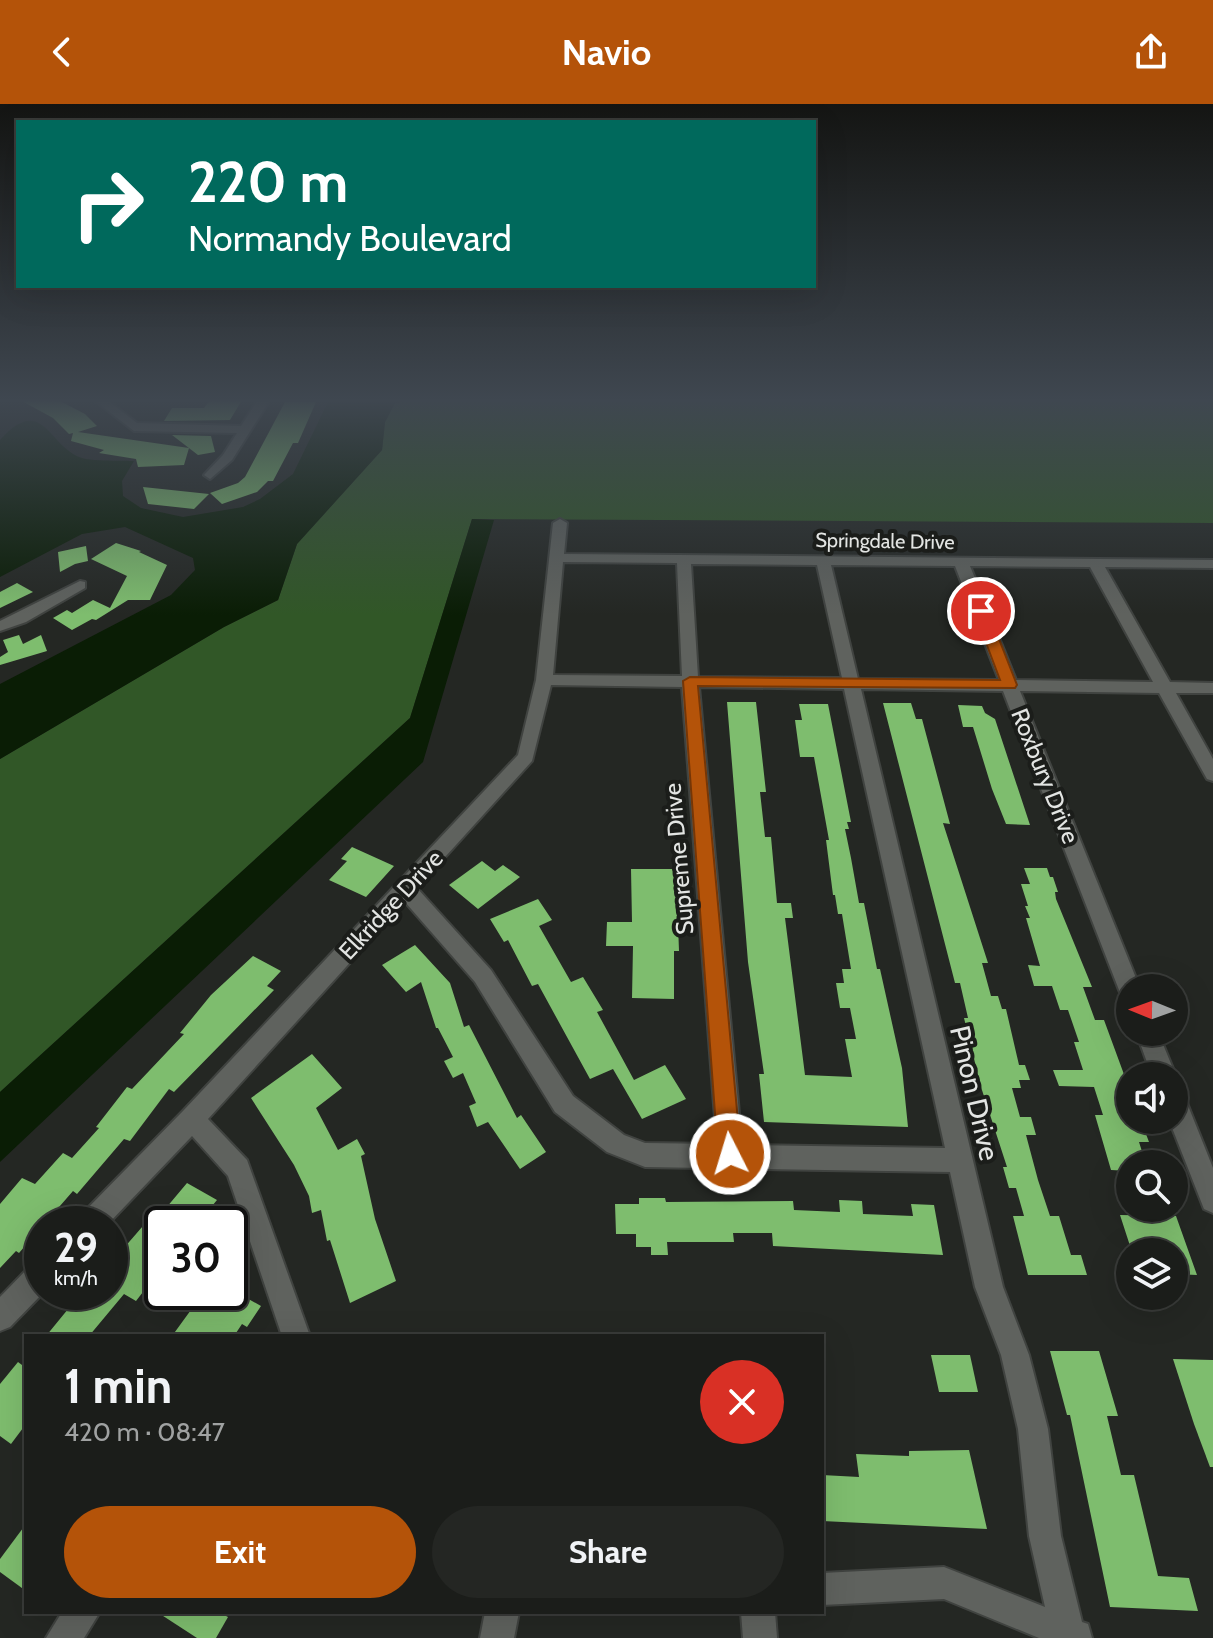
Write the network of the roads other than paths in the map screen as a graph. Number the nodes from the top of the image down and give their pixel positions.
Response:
1 (213, 472) edge
2 (210, 475) dead end
3 (560, 523) dead end
4 (556, 558) junction
5 (684, 559) junction
6 (823, 561) junction
7 (961, 562) junction
8 (1095, 563) junction
9 (1213, 564) edge
10 (80, 585) dead end
11 (0, 626) edge
12 (544, 680) junction
13 (690, 681) junction
14 (852, 684) junction
15 (1010, 685) junction
16 (1164, 687) junction
17 (1213, 688) edge
18 (1213, 775) edge
19 (406, 889) junction
20 (1124, 974) edge
21 (192, 1119) junction
22 (1187, 1134) edge
23 (730, 1154) junction
24 (959, 1160) junction
25 (1213, 1200) edge
26 (107, 1206) edge
27 (24, 1292) edge
28 (0, 1317) edge
29 (294, 1334) edge
30 (824, 1589) edge
31 (81, 1614) edge
32 (502, 1614) edge
33 (758, 1614) edge
34 (1072, 1636) edge
35 (63, 1638) edge
36 (497, 1638) edge
37 (760, 1638) edge

1 - 2 street
3 - 4 street, Elkridge Drive
4 - 5 street, Springdale Drive
4 - 12 street, Elkridge Drive
5 - 6 street, Springdale Drive
5 - 13 street, Supreme Drive
6 - 7 street, Springdale Drive
6 - 14 street, Pinon Drive
7 - 8 street, Springdale Drive
7 - 15 street, Roxbury Drive
8 - 9 street, Springdale Drive
8 - 16 street
10 - 11 street
12 - 13 street
12 - 19 street, Elkridge Drive
13 - 14 street
13 - 23 street, Supreme Drive
14 - 15 street
14 - 24 street, Pinon Drive
15 - 16 street
15 - 20 street, Roxbury Drive
16 - 17 street
16 - 18 street
19 - 21 street, Elkridge Drive
19 - 23 street
21 - 26 street, Elkridge Drive
21 - 29 street
22 - 25 street
23 - 24 street
24 - 34 street, Pinon Drive
27 - 28 street
30 - 34 street
31 - 35 street
32 - 36 street
33 - 37 street

